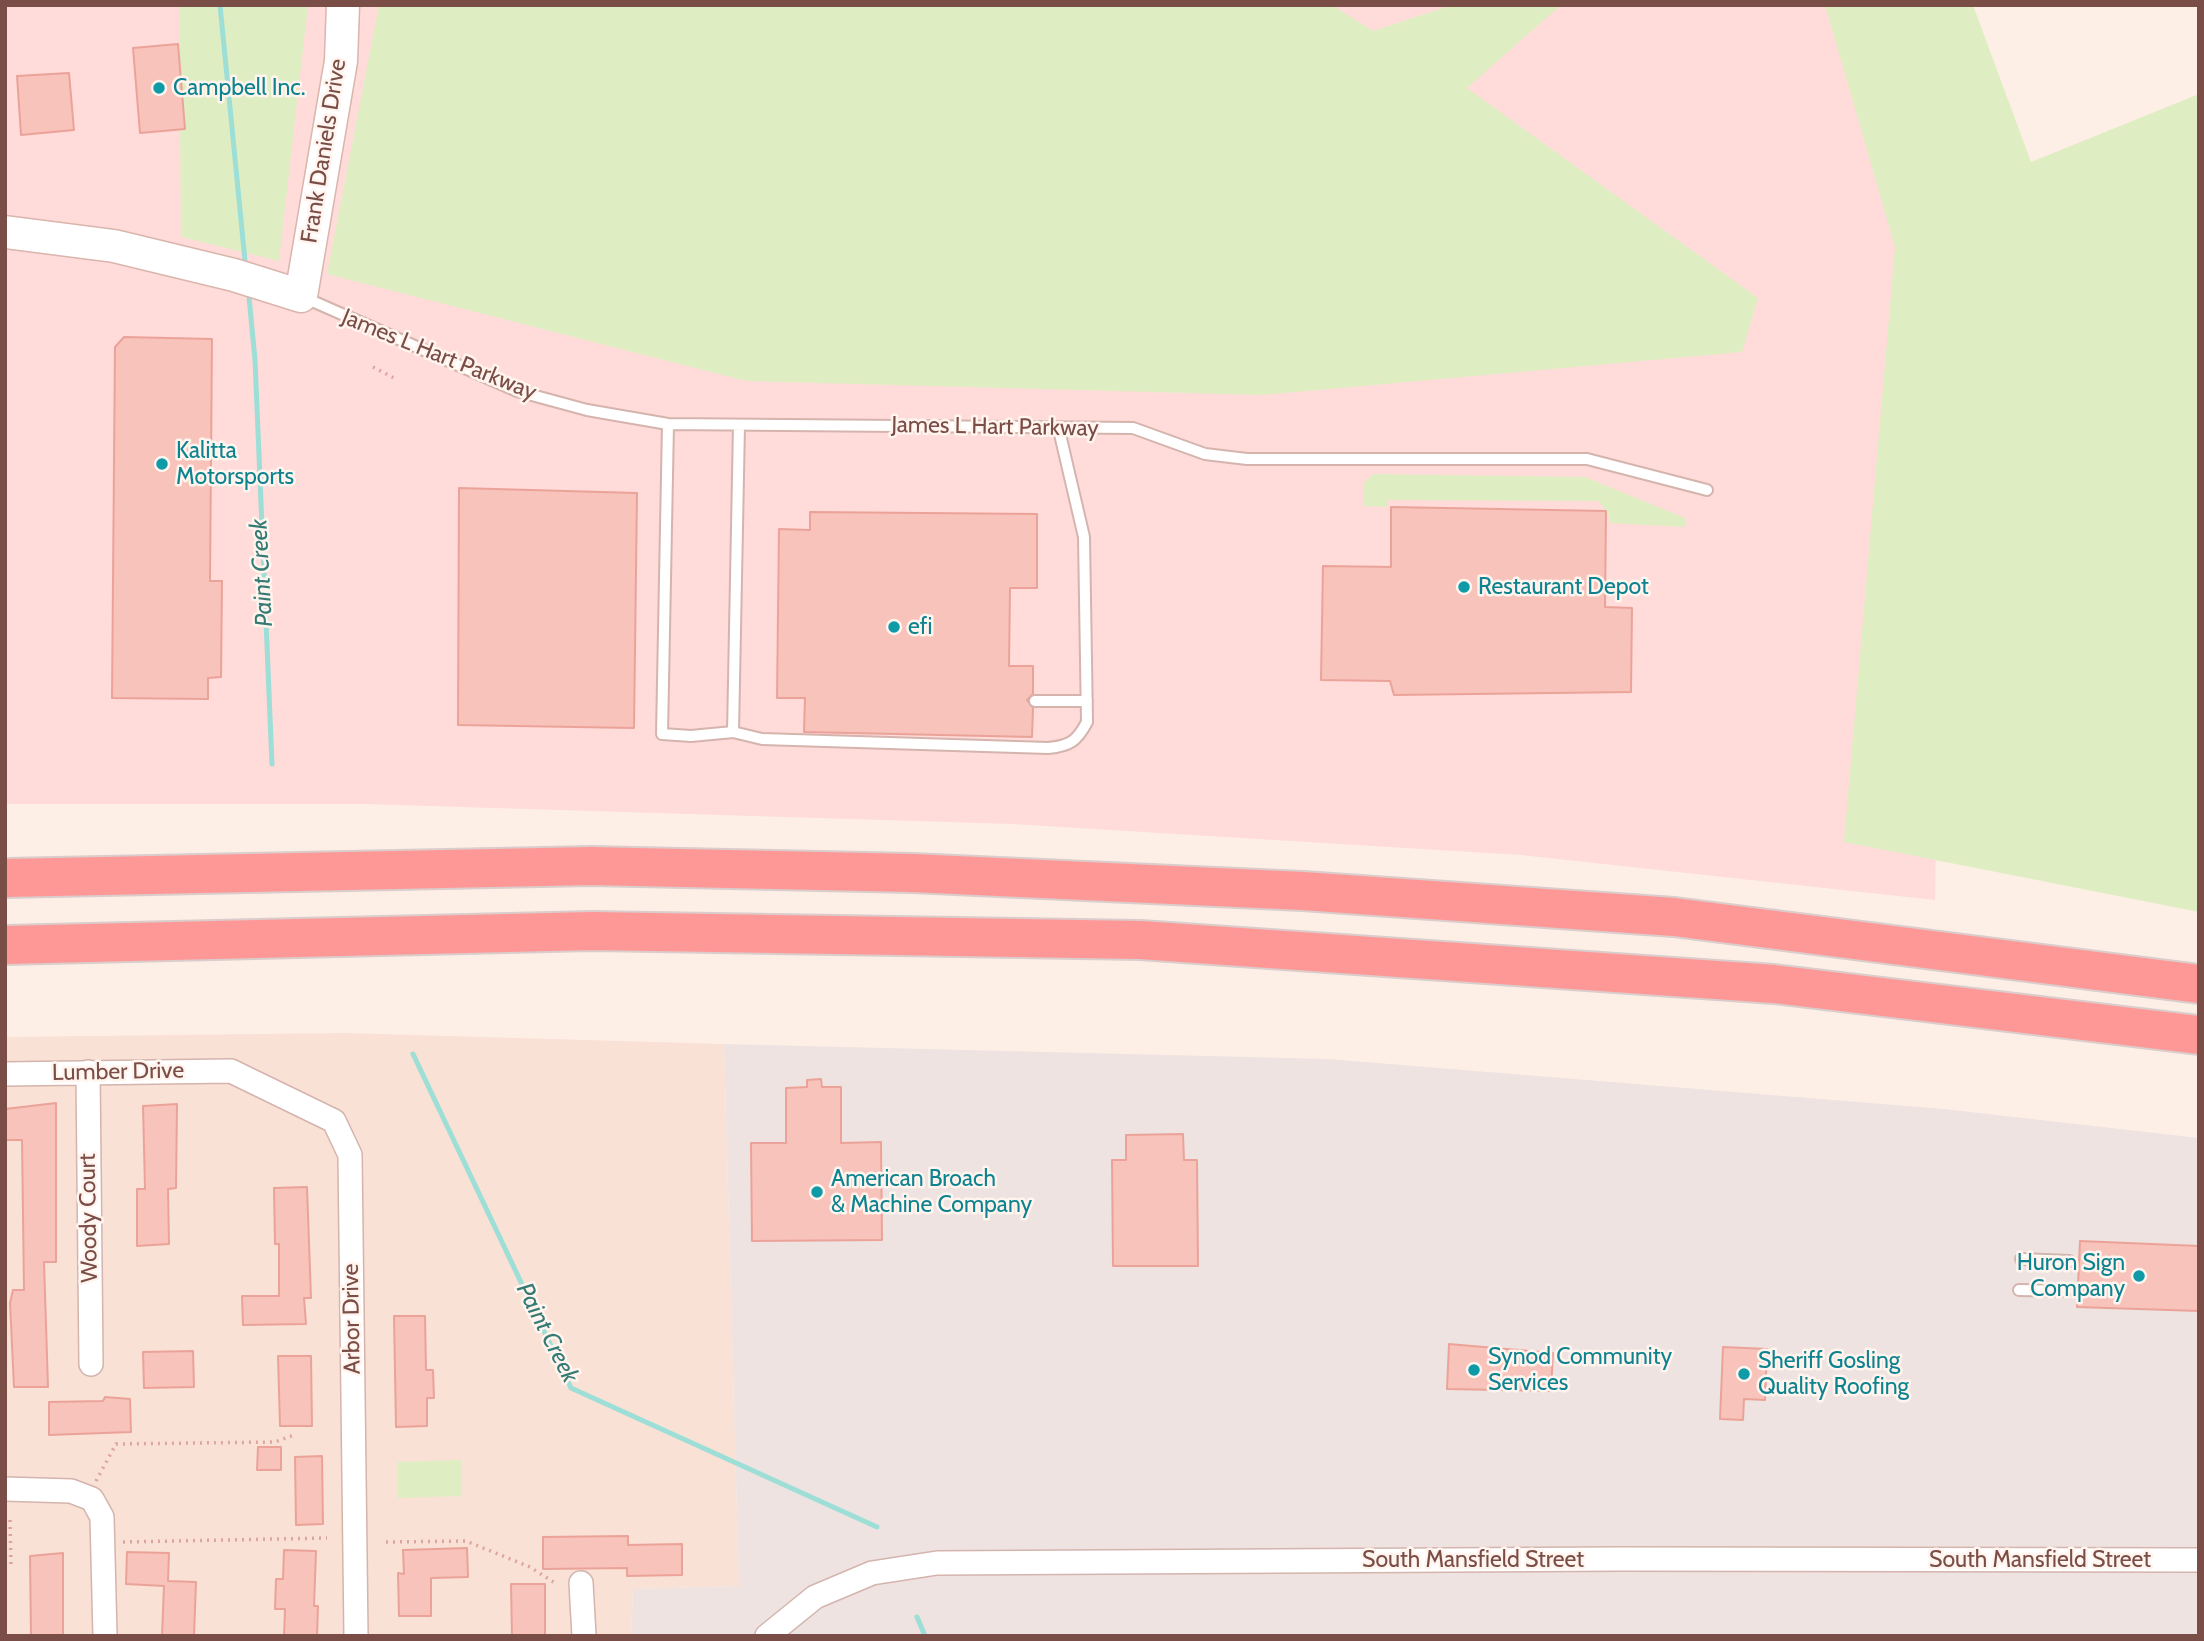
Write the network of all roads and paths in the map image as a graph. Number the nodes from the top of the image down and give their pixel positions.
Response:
1 (343, 5) edge
2 (5, 232) edge
3 (301, 296) junction
4 (373, 367) dead end
5 (396, 380) dead end
6 (668, 424) junction
7 (739, 425) junction
8 (1059, 430) junction
9 (1707, 490) dead end
10 (1035, 701) dead end
11 (1087, 701) junction
12 (733, 732) junction
13 (5, 878) edge
14 (5, 944) edge
15 (2199, 984) edge
16 (2199, 1035) edge
17 (231, 1071) joint
18 (88, 1073) junction
19 (5, 1074) edge
20 (2021, 1259) dead end
21 (2069, 1261) dead end
22 (2019, 1290) dead end
23 (2066, 1291) dead end
24 (91, 1364) dead end
25 (294, 1435) dead end
26 (93, 1486) dead end
27 (5, 1489) edge
28 (10, 1520) dead end
29 (8, 1537) edge
30 (327, 1538) dead end
31 (118, 1542) dead end
32 (386, 1542) dead end
33 (2199, 1560) edge
34 (5, 1565) edge
35 (555, 1583) dead end
36 (582, 1583) dead end
37 (105, 1636) edge
38 (356, 1636) edge
39 (584, 1636) edge
40 (767, 1636) edge

1 - 3 street, Frank Daniels Drive
2 - 3 street, James L Hart Parkway
3 - 6 lane, James L Hart Parkway
4 - 5 path
6 - 7 lane, James L Hart Parkway
6 - 12 lane
7 - 8 lane, James L Hart Parkway
7 - 12 lane
8 - 9 lane, James L Hart Parkway
8 - 11 lane
10 - 11 lane
11 - 12 lane
13 - 15 highway
14 - 16 highway
17 - 18 street, Lumber Drive
17 - 38 street, Arbor Drive
18 - 19 street, Lumber Drive
18 - 24 street, Woody Court
20 - 21 lane
22 - 23 lane
25 - 26 path
27 - 37 street
28 - 29 path
29 - 34 path
30 - 31 path
32 - 35 path
33 - 40 street, South Mansfield Street
36 - 39 street

